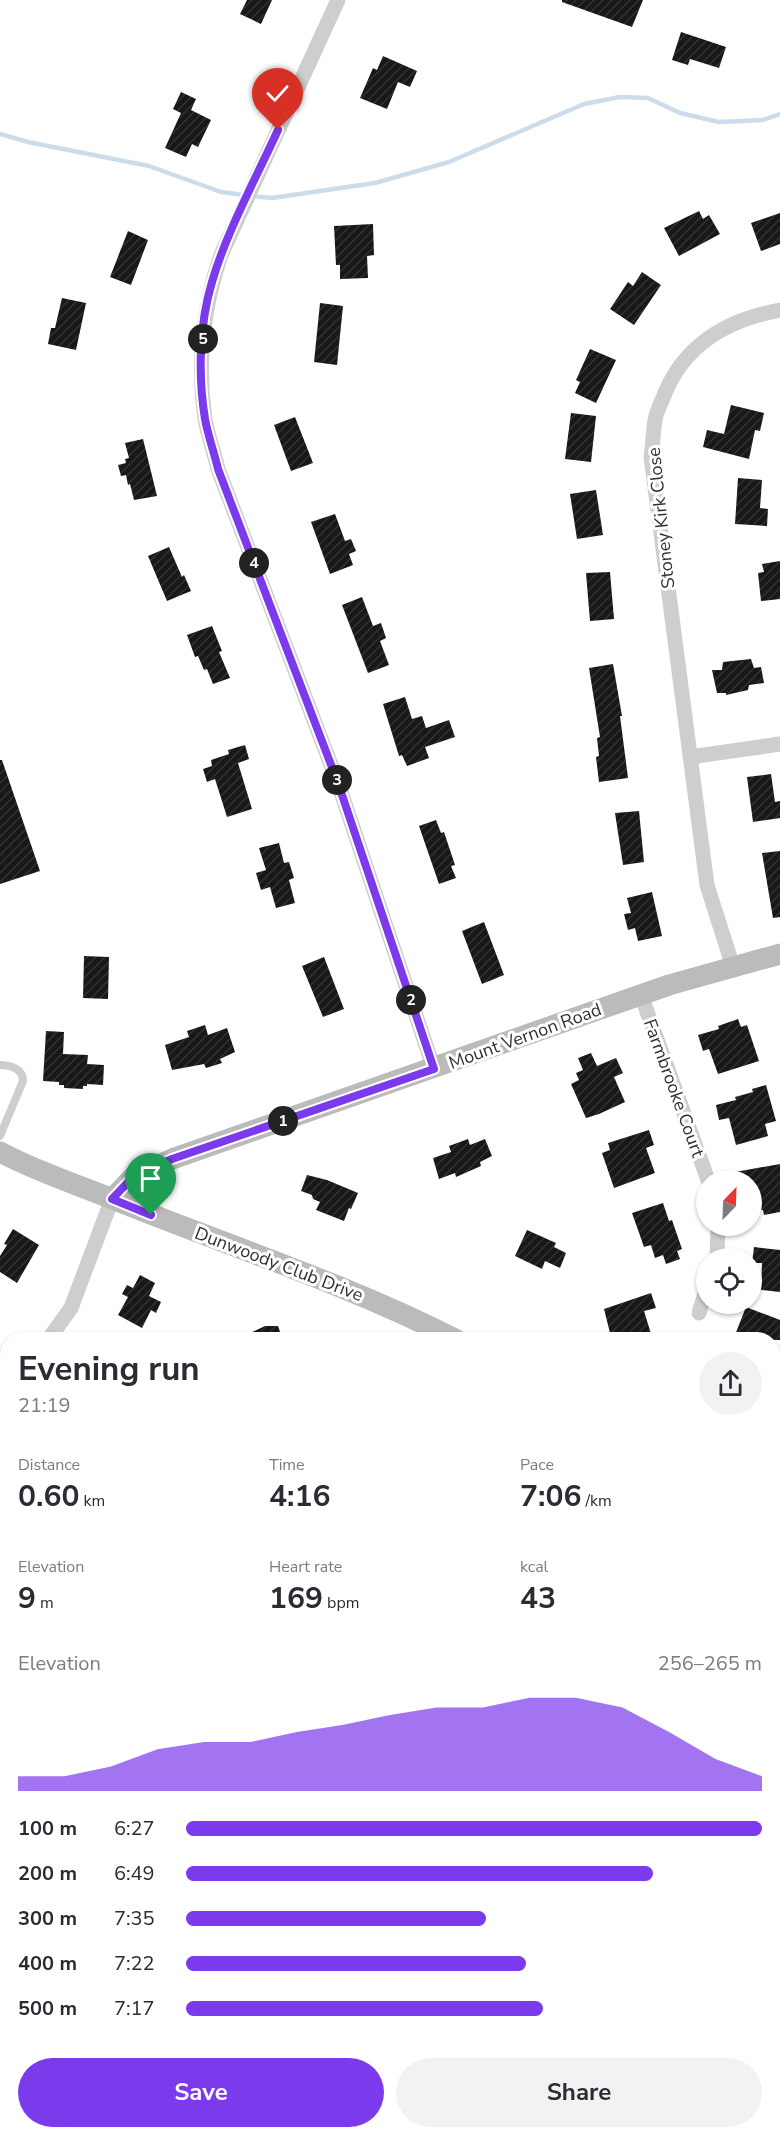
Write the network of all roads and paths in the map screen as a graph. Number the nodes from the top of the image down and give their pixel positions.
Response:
1 (338, 0) edge
2 (780, 310) edge
3 (780, 744) edge
4 (690, 757) junction
5 (780, 954) edge
6 (733, 967) junction
7 (641, 995) junction
8 (0, 1065) edge
9 (434, 1069) junction
10 (0, 1136) edge
11 (0, 1152) edge
12 (704, 1170) edge
13 (112, 1199) junction
14 (54, 1332) edge
15 (440, 1332) edge

1 - 9 street
2 - 4 street, Stoney Kirk Close
3 - 4 street
4 - 6 street, Stoney Kirk Close
5 - 6 main road, Mount Vernon Road
6 - 7 main road, Mount Vernon Road
7 - 9 main road, Mount Vernon Road
7 - 12 street, Farmbrooke Court
8 - 10 lane
9 - 13 main road, Mount Vernon Road
11 - 13 main road, Dunwoody Club Drive
13 - 14 street
13 - 15 main road, Dunwoody Club Drive

